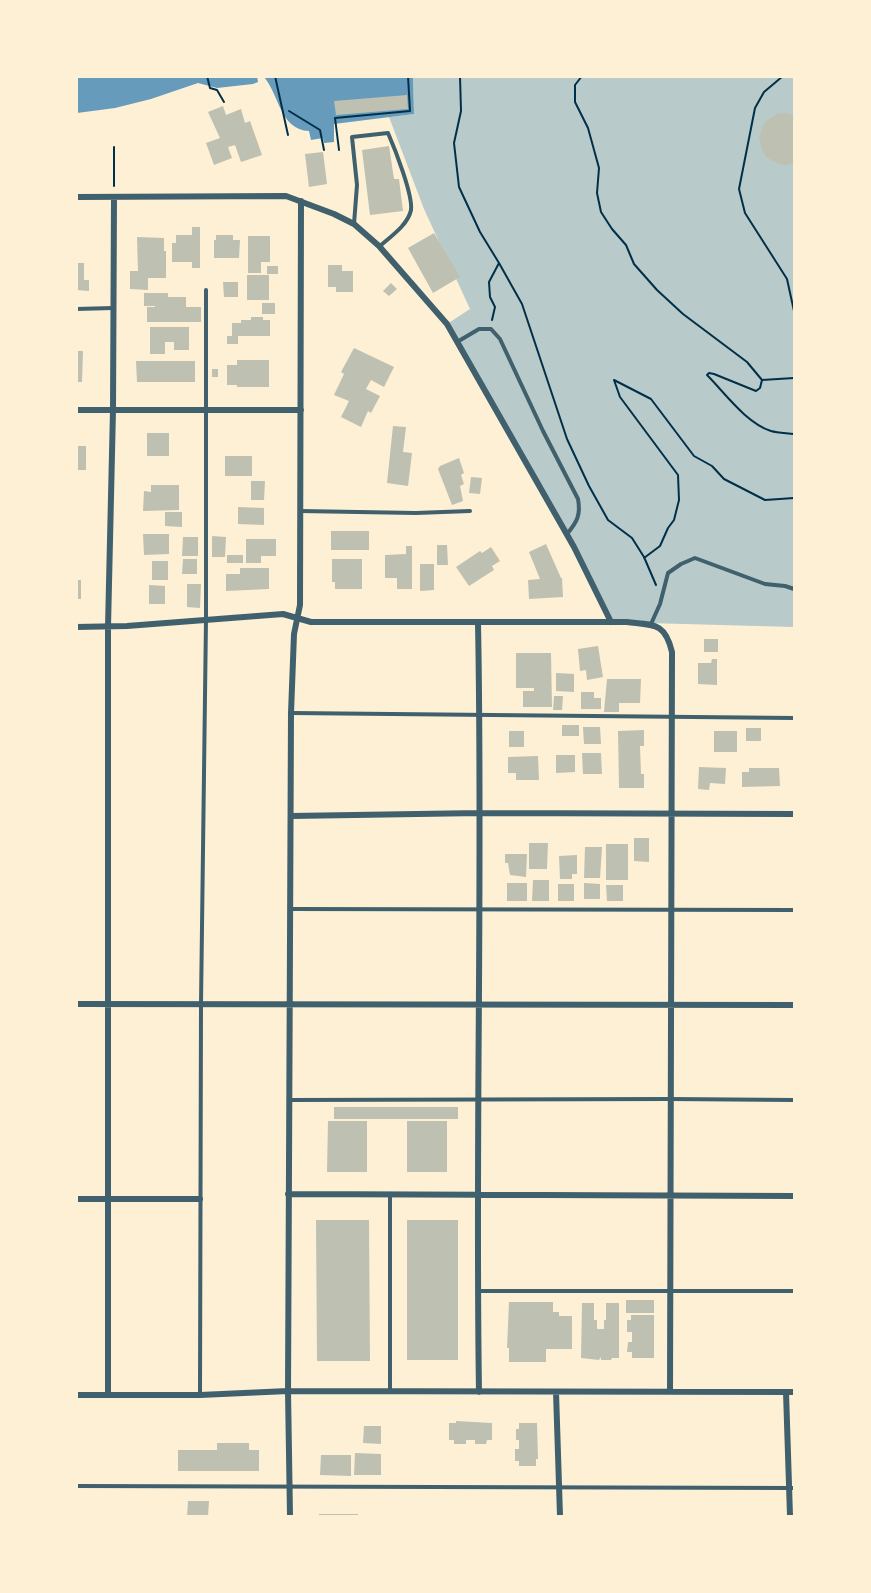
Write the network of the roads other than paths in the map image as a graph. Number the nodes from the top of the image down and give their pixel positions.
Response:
1 (76, 198) edge
2 (114, 198) junction
3 (301, 201) junction
4 (354, 224) junction
5 (379, 246) junction
6 (206, 290) dead end
7 (113, 308) junction
8 (76, 309) edge
9 (457, 342) junction
10 (76, 410) edge
11 (113, 410) junction
12 (301, 410) junction
13 (206, 411) junction
14 (299, 511) junction
15 (470, 511) dead end
16 (567, 534) junction
17 (795, 589) edge
18 (207, 619) junction
19 (297, 619) junction
20 (610, 622) junction
21 (478, 623) junction
22 (651, 624) junction
23 (76, 627) edge
24 (108, 627) junction
25 (291, 713) junction
26 (480, 715) junction
27 (672, 717) junction
28 (795, 718) edge
29 (480, 813) junction
30 (672, 814) junction
31 (795, 814) edge
32 (291, 816) junction
33 (290, 909) junction
34 (479, 909) junction
35 (671, 910) junction
36 (795, 910) edge
37 (76, 1004) edge
38 (107, 1004) junction
39 (201, 1004) junction
40 (290, 1004) junction
41 (479, 1005) junction
42 (670, 1005) junction
43 (795, 1005) edge
44 (670, 1099) junction
45 (289, 1100) junction
46 (479, 1100) junction
47 (795, 1100) edge
48 (288, 1194) junction
49 (390, 1195) junction
50 (479, 1196) junction
51 (670, 1196) junction
52 (795, 1196) edge
53 (76, 1199) edge
54 (107, 1199) junction
55 (200, 1199) junction
56 (477, 1291) junction
57 (795, 1291) edge
58 (670, 1292) junction
59 (288, 1391) junction
60 (390, 1391) junction
61 (479, 1392) junction
62 (556, 1392) junction
63 (670, 1392) junction
64 (786, 1392) junction
65 (795, 1392) edge
66 (76, 1395) edge
67 (108, 1395) junction
68 (200, 1395) junction
69 (76, 1486) edge
70 (289, 1487) junction
71 (560, 1487) junction
72 (792, 1488) edge
73 (290, 1516) edge
74 (560, 1516) edge
75 (790, 1516) edge

1 - 2 street
2 - 3 street
2 - 7 street
3 - 4 street
3 - 12 street
4 - 5 street
4 - 5 lane
5 - 9 street
6 - 13 lane
7 - 8 lane
7 - 11 street
9 - 16 street
9 - 16 lane
10 - 11 street
11 - 13 street
11 - 24 street
12 - 13 street
12 - 14 street
13 - 18 lane
14 - 15 lane
14 - 19 street
16 - 20 street
17 - 22 lane
18 - 19 street
18 - 24 street
18 - 39 lane
19 - 21 street
19 - 25 street
20 - 21 street
20 - 22 street
21 - 26 street
22 - 27 street
23 - 24 street
24 - 38 street
25 - 26 lane
25 - 32 street
26 - 27 lane
26 - 29 street
27 - 28 lane
27 - 30 street
29 - 30 street
29 - 32 street
29 - 34 street
30 - 31 street
30 - 35 street
32 - 33 street
33 - 34 lane
33 - 40 street
34 - 35 lane
34 - 41 street
35 - 36 lane
35 - 42 street
37 - 38 street
38 - 39 street
38 - 54 street
39 - 40 street
39 - 55 lane
40 - 41 street
40 - 45 street
41 - 42 street
41 - 46 street
42 - 43 street
42 - 44 street
44 - 46 lane
44 - 47 lane
44 - 51 street
45 - 46 lane
45 - 48 street
46 - 50 street
48 - 49 street
48 - 59 street
49 - 50 street
49 - 60 lane
50 - 51 street
50 - 56 street
51 - 52 street
51 - 58 street
53 - 54 street
54 - 55 street
54 - 67 street
55 - 68 lane
56 - 58 lane
56 - 61 street
57 - 58 lane
58 - 63 street
59 - 60 street
59 - 68 street
59 - 70 street
60 - 61 street
61 - 62 street
62 - 63 street
62 - 71 street
63 - 64 street
64 - 65 street
64 - 72 street
66 - 67 street
67 - 68 street
69 - 70 lane
70 - 71 lane
70 - 73 street
71 - 72 lane
71 - 74 street
72 - 75 street

